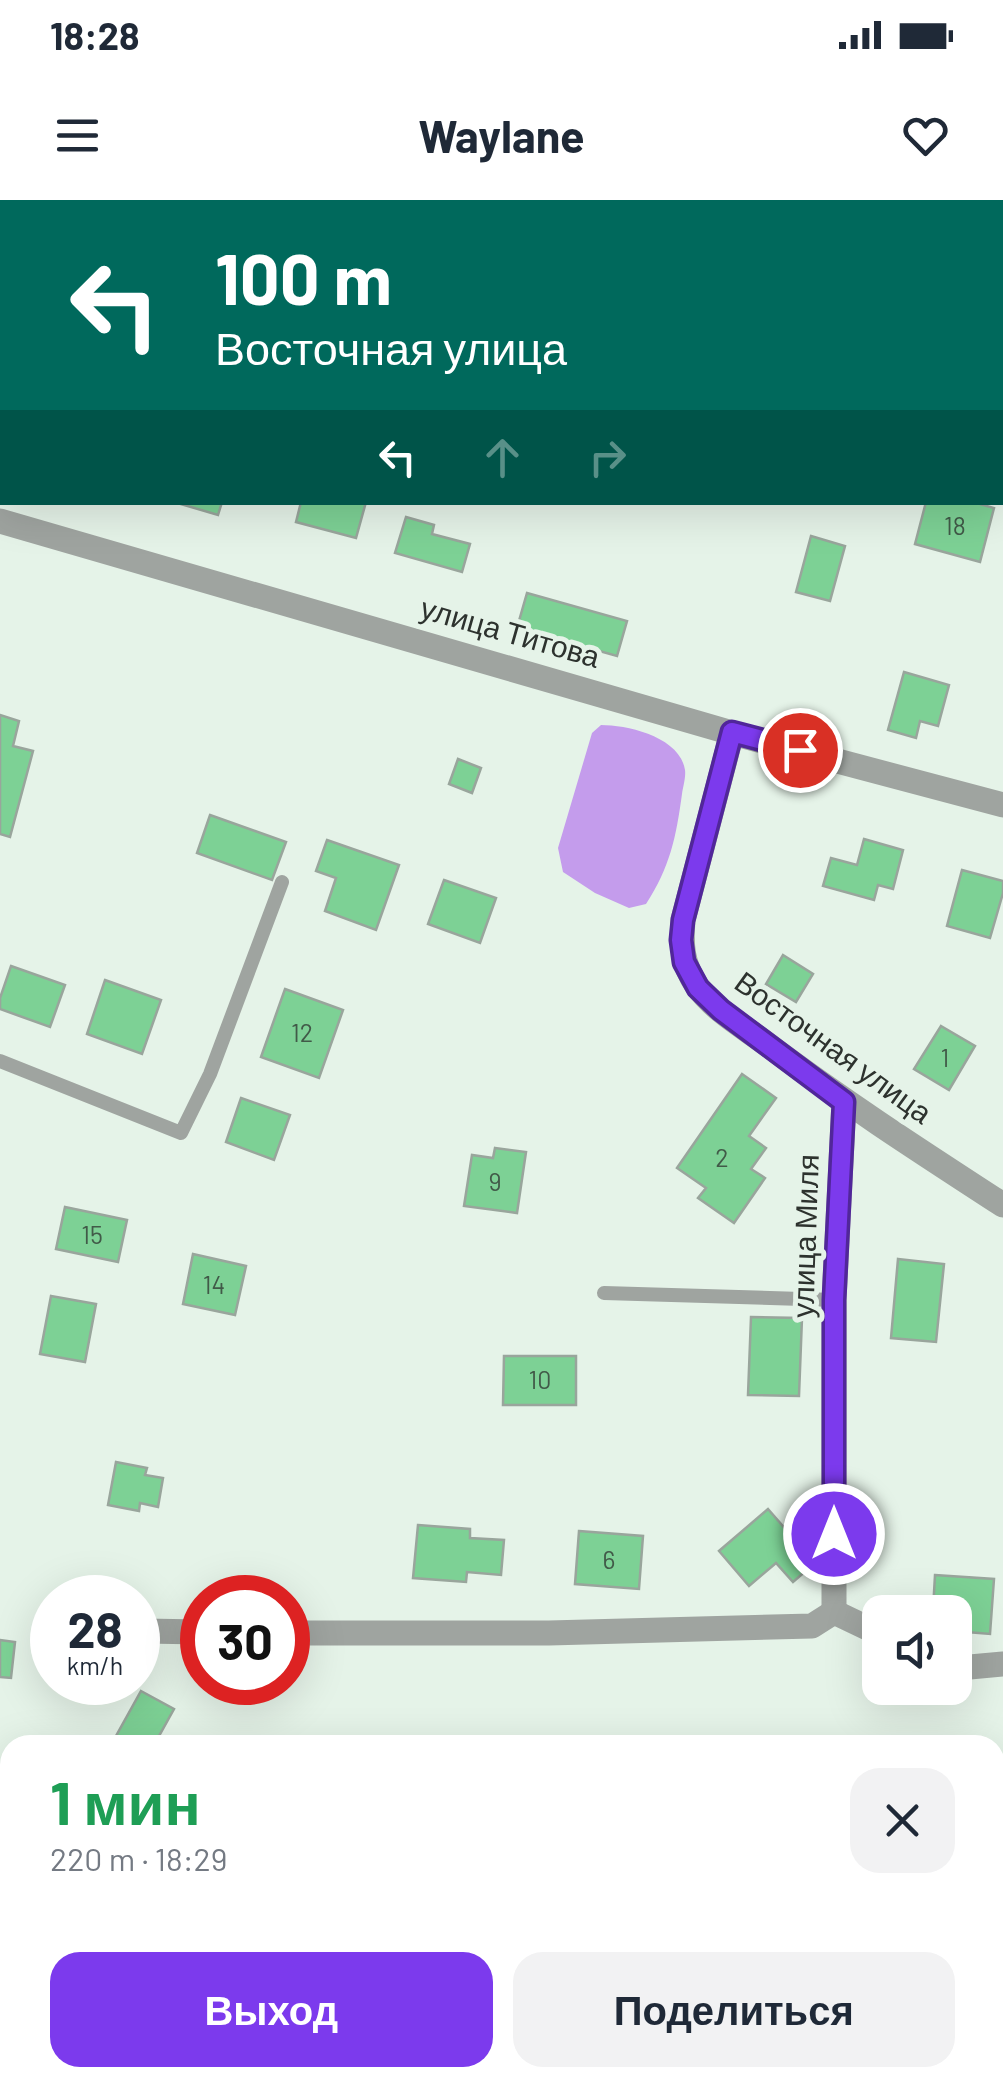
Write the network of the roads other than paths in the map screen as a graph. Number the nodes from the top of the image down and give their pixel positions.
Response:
1 (0, 521) edge
2 (732, 732) junction
3 (1003, 805) edge
4 (282, 882) dead end
5 (0, 1061) edge
6 (844, 1102) junction
7 (1003, 1206) edge
8 (604, 1293) dead end
9 (834, 1300) junction
10 (834, 1612) junction
11 (862, 1625) edge
12 (310, 1634) edge
13 (1003, 1664) edge
14 (972, 1667) edge

1 - 2 street, улица Титова
2 - 3 street, улица Титова
2 - 6 street, Восточная улица
4 - 5 lane
6 - 7 street, Восточная улица
6 - 9 street, улица Миля
8 - 9 lane
9 - 10 street, улица Миля
10 - 11 street
10 - 12 street
13 - 14 street

